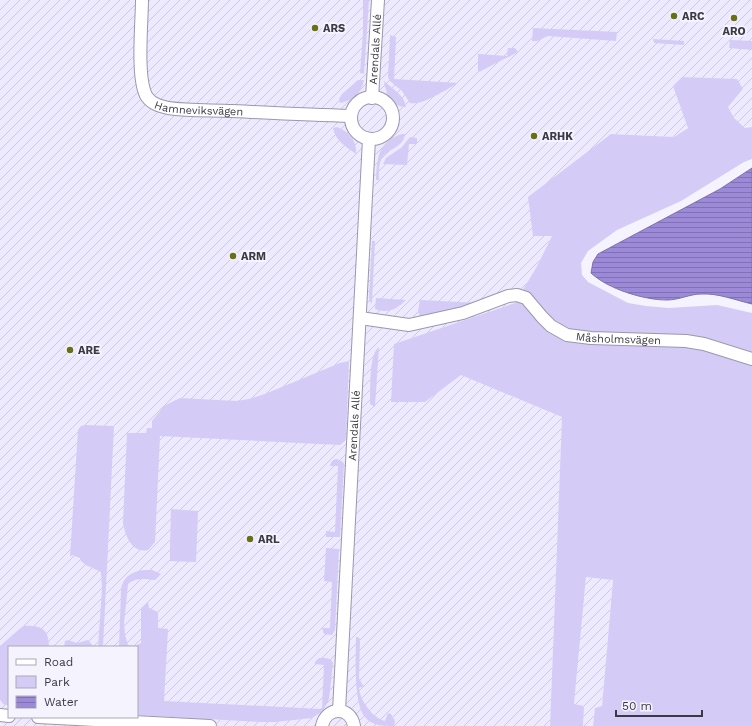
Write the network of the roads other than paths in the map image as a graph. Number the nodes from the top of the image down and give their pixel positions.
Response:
1 (142, 0) edge
2 (378, 0) edge
3 (372, 98) junction
4 (351, 116) junction
5 (369, 139) junction
6 (360, 318) junction
7 (752, 359) edge
8 (339, 711) junction
9 (57, 718) edge
10 (210, 726) edge
11 (322, 726) edge
12 (354, 726) edge

1 - 4 street, Hamneviksvägen
2 - 3 street, Arendals Allé
3 - 4 street, Arendals Allé
3 - 5 street, Arendals Allé
4 - 5 street
5 - 6 street, Arendals Allé
6 - 7 street, Måsholmsvägen
6 - 8 street, Arendals Allé
8 - 11 street
8 - 12 street
9 - 10 street

